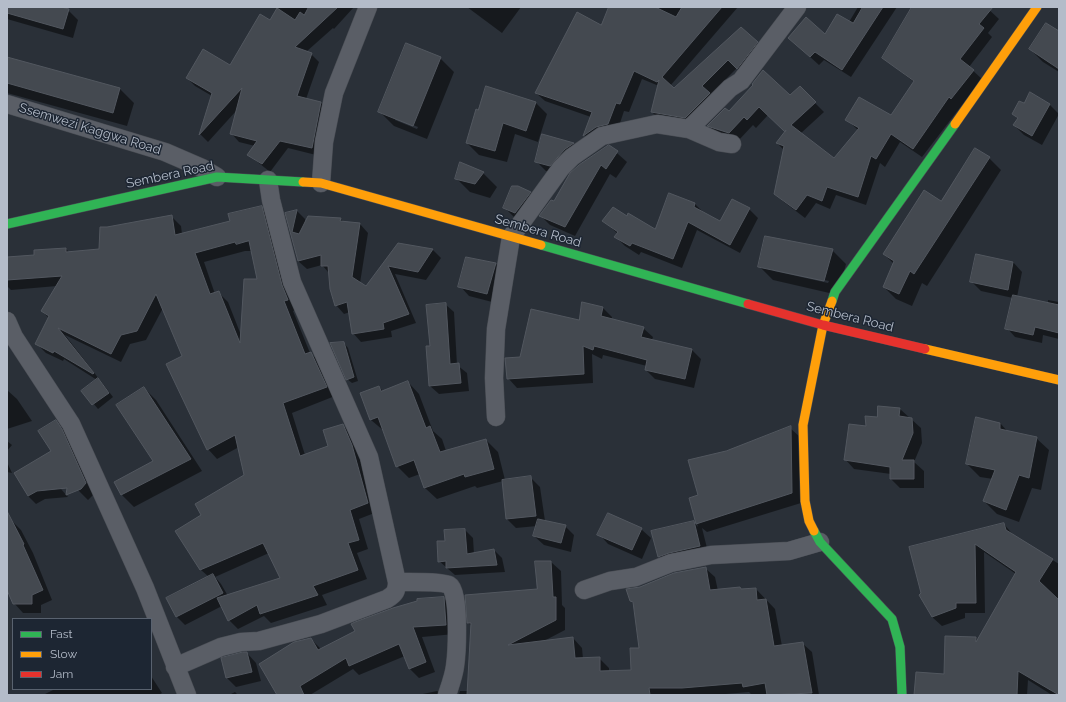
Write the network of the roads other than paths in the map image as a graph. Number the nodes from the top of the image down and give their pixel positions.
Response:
1 (368, 7) edge
2 (797, 7) edge
3 (1037, 7) edge
4 (7, 104) edge
5 (689, 129) junction
6 (732, 144) dead end
7 (217, 177) junction
8 (268, 180) junction
9 (321, 183) junction
10 (7, 224) edge
11 (510, 237) junction
12 (7, 321) edge
13 (823, 325) junction
14 (1059, 380) edge
15 (496, 417) dead end
16 (820, 542) junction
17 (397, 582) junction
18 (584, 590) dead end
19 (175, 667) junction
20 (187, 695) edge
21 (447, 695) edge
22 (902, 695) edge

1 - 9 street
2 - 5 street
3 - 13 street
4 - 7 street, Ssemwezi Kaggwa Road
5 - 6 street
5 - 11 street
7 - 8 street, Sembera Road
7 - 10 street, Sembera Road
8 - 9 street, Sembera Road
8 - 17 street
9 - 11 street, Sembera Road
11 - 13 street, Sembera Road
11 - 15 street
12 - 19 street
13 - 14 street, Sembera Road
13 - 16 street
16 - 18 street
16 - 22 street
17 - 19 street
17 - 21 street
19 - 20 street

